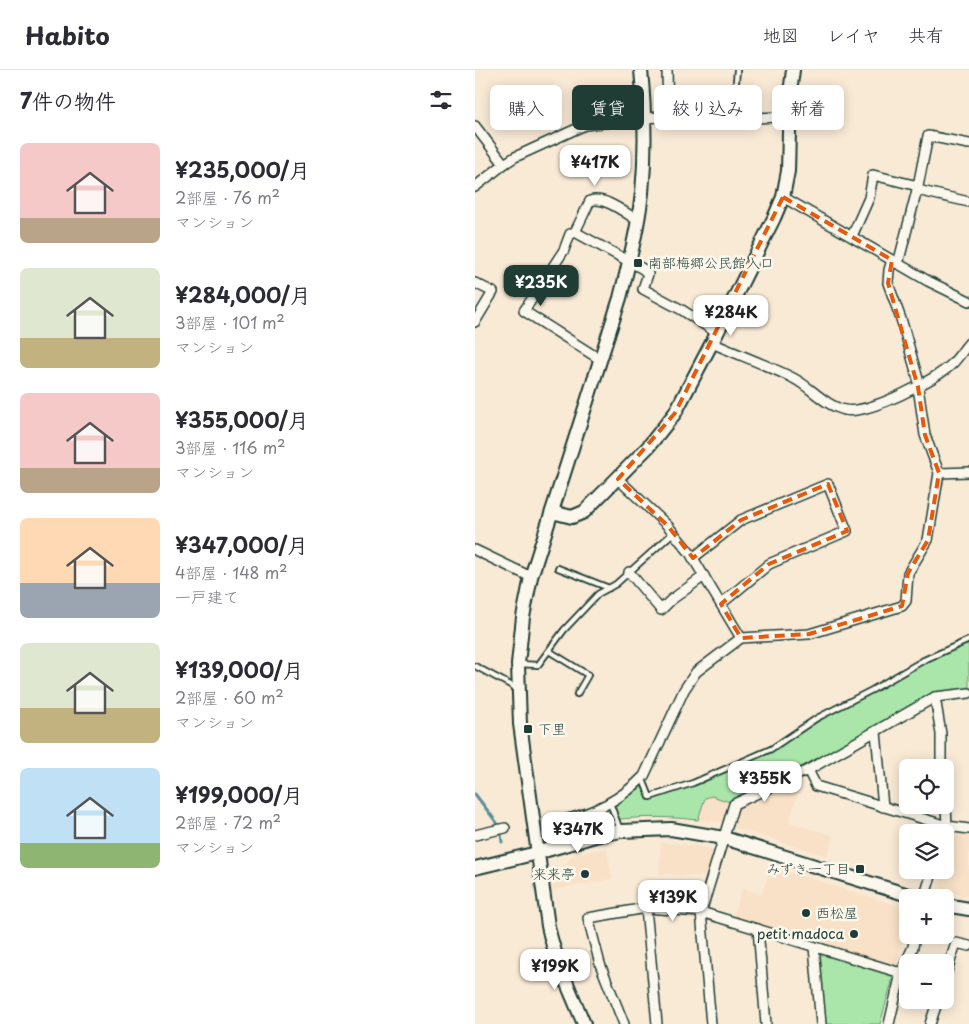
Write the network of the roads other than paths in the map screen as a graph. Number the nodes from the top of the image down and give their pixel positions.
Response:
1 (641, 70) edge
2 (667, 70) edge
3 (737, 70) edge
4 (793, 70) edge
5 (667, 85) edge
6 (736, 85) edge
7 (792, 85) edge
8 (654, 117) edge
9 (645, 118) junction
10 (475, 126) edge
11 (789, 130) edge
12 (969, 144) edge
13 (504, 164) junction
14 (475, 187) edge
15 (917, 188) junction
16 (783, 197) junction
17 (969, 202) edge
18 (637, 220) junction
19 (575, 232) junction
20 (852, 236) junction
21 (895, 262) junction
22 (629, 263) junction
23 (475, 284) edge
24 (969, 301) edge
25 (475, 322) edge
26 (715, 338) junction
27 (969, 343) edge
28 (601, 360) junction
29 (919, 386) junction
30 (939, 472) junction
31 (969, 472) edge
32 (618, 479) junction
33 (552, 512) junction
34 (673, 533) junction
35 (475, 550) edge
36 (693, 558) junction
37 (558, 568) dead end
38 (629, 572) junction
39 (704, 576) junction
40 (531, 577) junction
41 (609, 588) junction
42 (721, 604) junction
43 (741, 638) junction
44 (969, 640) edge
45 (549, 650) junction
46 (518, 664) junction
47 (475, 666) edge
48 (518, 689) junction
49 (969, 693) edge
50 (577, 694) dead end
51 (935, 697) junction
52 (876, 732) junction
53 (941, 759) edge
54 (808, 770) junction
55 (642, 777) junction
56 (610, 803) junction
57 (883, 807) junction
58 (560, 821) dead end
59 (940, 824) edge
60 (954, 827) edge
61 (505, 828) dead end
62 (969, 829) edge
63 (621, 831) junction
64 (475, 835) edge
65 (724, 838) junction
66 (537, 853) junction
67 (475, 868) edge
68 (899, 892) edge
69 (954, 907) edge
70 (646, 908) junction
71 (969, 910) edge
72 (701, 912) junction
73 (757, 929) junction
74 (969, 946) edge
75 (814, 947) junction
76 (952, 954) edge
77 (899, 972) edge
78 (899, 982) edge
79 (935, 1009) edge
80 (584, 1024) edge
81 (624, 1024) edge
82 (657, 1024) edge
83 (711, 1024) edge
84 (766, 1024) edge
85 (821, 1024) edge
86 (889, 1024) edge
87 (930, 1024) edge

1 - 9 street
2 - 5 street
3 - 6 lane
4 - 7 street
8 - 9 street
9 - 13 street
9 - 18 street
10 - 13 street
11 - 16 street
12 - 15 street
13 - 14 street
15 - 17 street
15 - 20 street
15 - 21 street
16 - 20 street
16 - 26 street
18 - 19 street
18 - 22 street
19 - 22 street
19 - 28 street
20 - 21 street
21 - 24 street
21 - 29 street
22 - 26 street
22 - 28 street
23 - 25 street
26 - 29 street
26 - 32 street
27 - 29 street
28 - 33 street
29 - 30 street
30 - 31 street
30 - 43 street
32 - 33 street
32 - 34 street
33 - 40 street
34 - 36 street
34 - 38 lane
35 - 40 street
36 - 39 street
36 - 42 street
37 - 41 lane
38 - 39 street
38 - 41 lane
39 - 42 street
40 - 46 street
41 - 45 lane
42 - 43 street
43 - 55 street
44 - 55 lane
45 - 46 lane
45 - 50 lane
46 - 48 street
47 - 48 lane
48 - 66 street
49 - 51 street
51 - 52 street
51 - 53 street
52 - 54 street
52 - 57 street
54 - 57 street
54 - 65 street
55 - 56 street
56 - 58 street
56 - 63 lane
57 - 59 street
60 - 62 street
61 - 64 street
63 - 65 street
63 - 66 street
65 - 68 street
65 - 72 street
66 - 67 street
66 - 80 street
69 - 71 street
70 - 72 street
70 - 81 street
70 - 82 street
72 - 73 street
72 - 83 street
73 - 75 street
73 - 84 street
74 - 76 street
75 - 77 street
75 - 85 street
78 - 86 street
79 - 87 street

